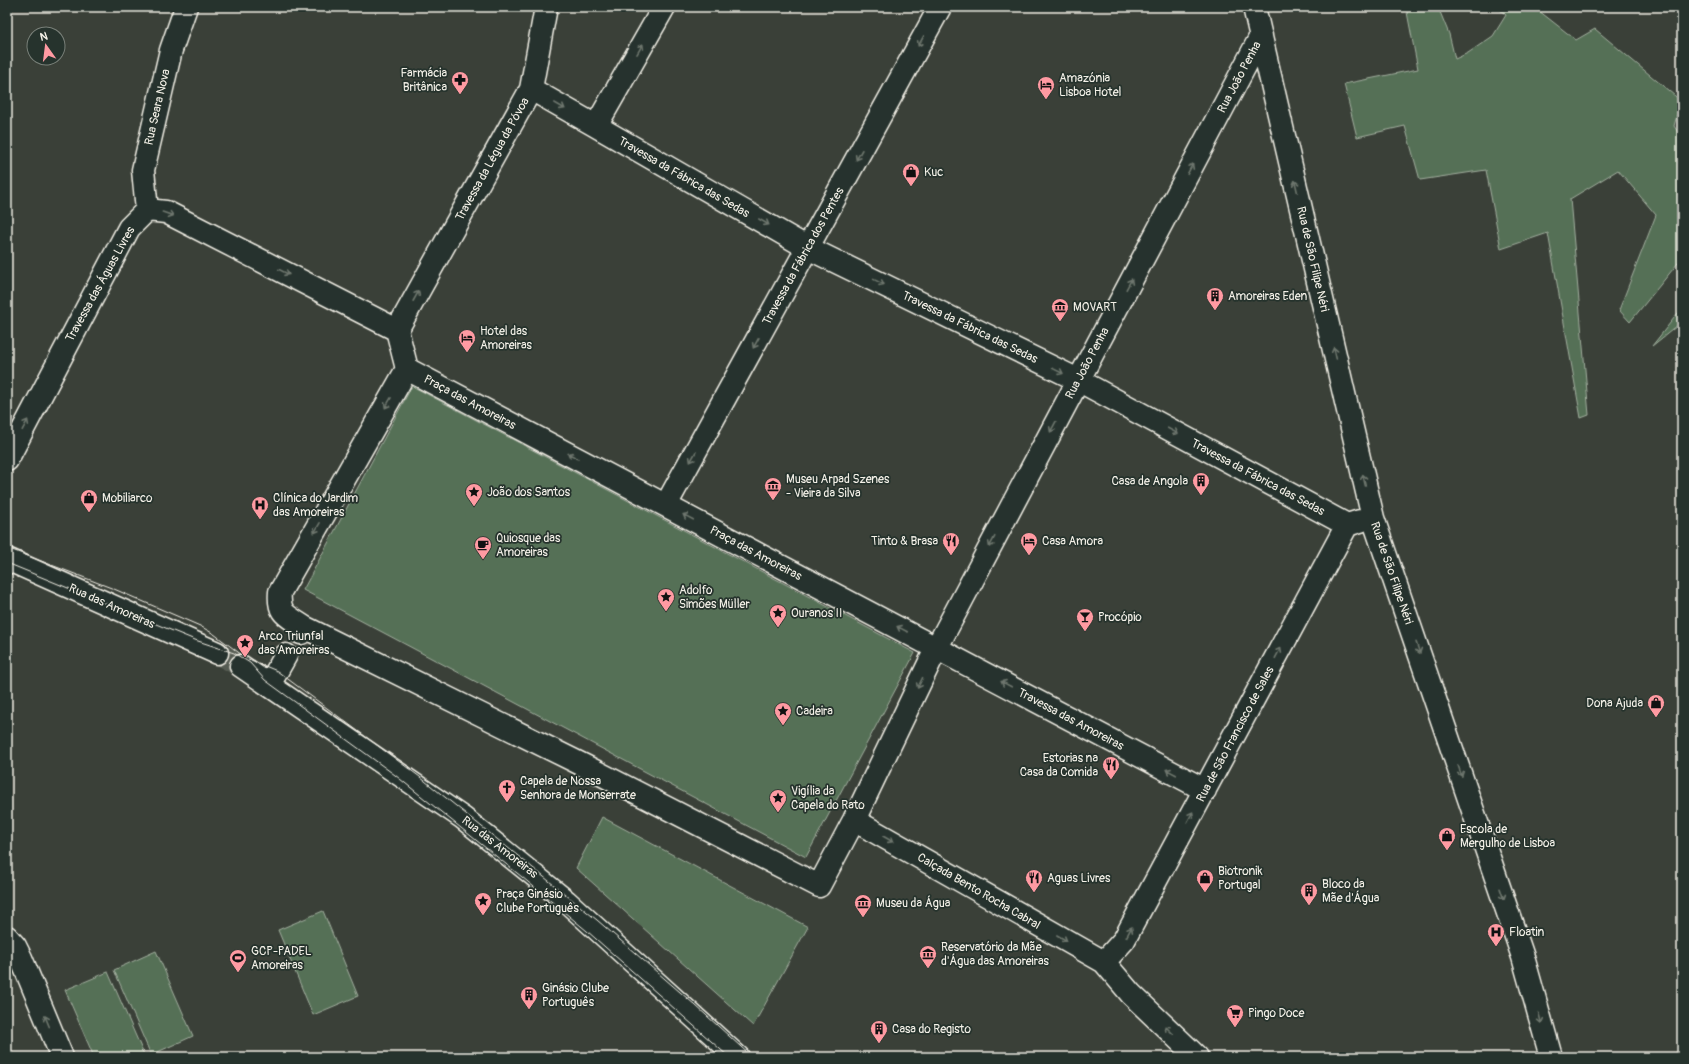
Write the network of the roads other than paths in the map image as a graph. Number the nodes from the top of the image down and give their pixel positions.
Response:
1 (186, 7) edge
2 (546, 7) edge
3 (664, 7) edge
4 (940, 7) edge
5 (1254, 7) edge
6 (1261, 36) junction
7 (531, 89) junction
8 (596, 126) junction
9 (147, 210) junction
10 (808, 248) junction
11 (397, 330) junction
12 (407, 369) junction
13 (1078, 380) junction
14 (7, 460) edge
15 (666, 505) junction
16 (1373, 518) junction
17 (1347, 525) junction
18 (7, 559) edge
19 (937, 647) junction
20 (217, 653) tunnel mouth
21 (286, 655) dead end
22 (241, 666) tunnel mouth
23 (269, 685) junction
24 (1205, 790) junction
25 (854, 820) junction
26 (7, 936) edge
27 (1104, 962) junction
28 (62, 1057) edge
29 (738, 1057) edge
30 (1197, 1057) edge
31 (1551, 1057) edge

1 - 9 street, Rua Seara Nova
2 - 7 street
8 -> 3 street
4 -> 10 street, Travessa da Fábrica dos Pentes
5 - 6 street, Rua de São Filipe Néri
13 -> 6 street, Rua João Penha
16 -> 6 street, Rua de São Filipe Néri
7 -> 8 street, Travessa da Légua da Póvoa
11 -> 7 street, Travessa da Légua da Póvoa
8 -> 10 street, Travessa da Fábrica das Sedas
9 -> 11 street
14 -> 9 street, Travessa das Águas Livres
10 -> 13 street, Travessa da Fábrica das Sedas
10 -> 15 street, Travessa da Fábrica dos Pentes
11 - 12 street
15 -> 12 street, Praça das Amoreiras
12 -> 25 street
13 -> 17 street, Travessa da Fábrica das Sedas
13 -> 19 street, Rua João Penha
19 -> 15 street, Praça das Amoreiras
16 - 17 street
16 -> 31 street, Rua de São Filipe Néri
24 -> 17 street, Rua de São Francisco de Sales
18 - 20 street, Rua das Amoreiras
24 -> 19 street, Travessa das Amoreiras
19 -> 25 street
21 - 23 street
22 - 23 street, Rua das Amoreiras
23 - 29 street, Rua das Amoreiras
27 -> 24 street, Rua de São Francisco de Sales
25 -> 27 street, Calçada Bento Rocha Cabral
28 -> 26 street
30 -> 27 street

